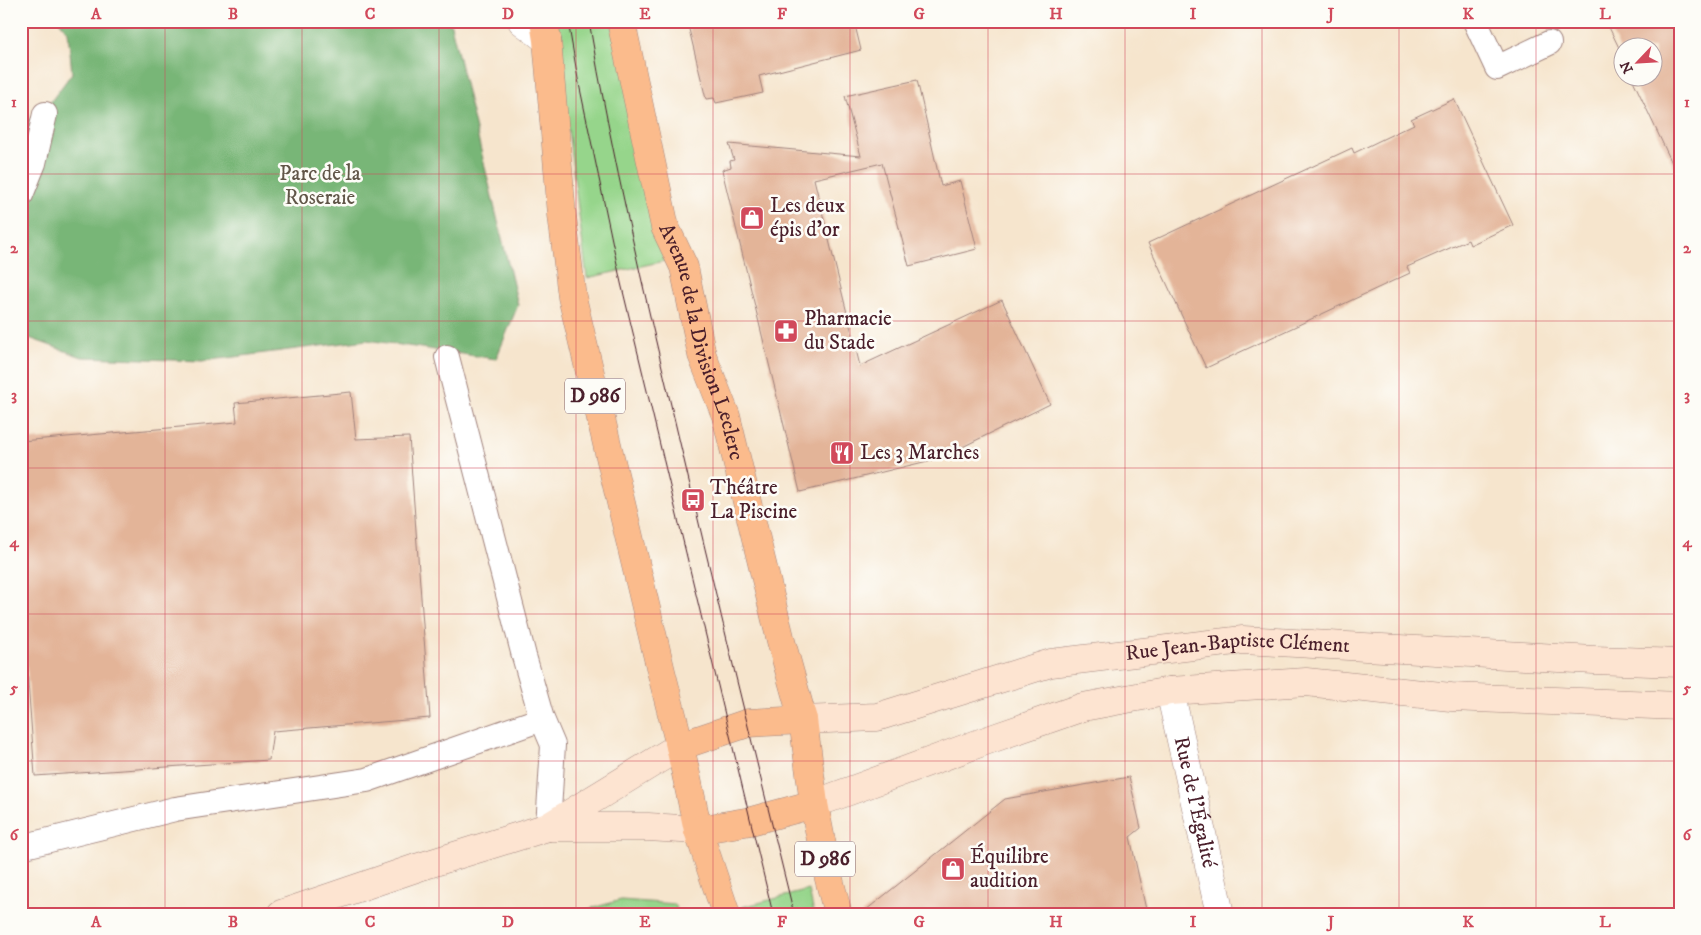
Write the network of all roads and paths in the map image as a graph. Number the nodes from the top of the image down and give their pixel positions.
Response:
1 (522, 21) edge
2 (621, 21) edge
3 (1475, 21) edge
4 (546, 31) edge
5 (1549, 43) dead end
6 (45, 114) dead end
7 (21, 195) edge
8 (447, 357) dead end
9 (1680, 663) edge
10 (1170, 691) junction
11 (1680, 706) edge
12 (542, 719) junction
13 (803, 720) junction
14 (680, 746) junction
15 (814, 804) junction
16 (548, 828) junction
17 (698, 830) junction
18 (21, 847) edge
19 (281, 914) edge
20 (726, 914) edge
21 (838, 914) edge
22 (1220, 914) edge

1 - 4 street
2 - 13 main road, Avenue de la Division Leclerc
3 - 5 lane
4 - 14 main road, D 986
6 - 7 lane
8 - 12 lane
9 - 13 main road, Rue Jean-Baptiste Clément
10 - 11 main road, Rue Jean-Baptiste Clément
10 - 15 main road, Rue Jean-Baptiste Clément
10 - 22 street, Rue de l'Égalité
12 - 16 lane
12 - 18 lane
13 - 14 main road
13 - 15 main road, Avenue de la Division Leclerc
14 - 16 main road
14 - 17 main road
15 - 17 main road
15 - 21 main road, D 986
16 - 17 main road
16 - 19 main road
17 - 20 main road

